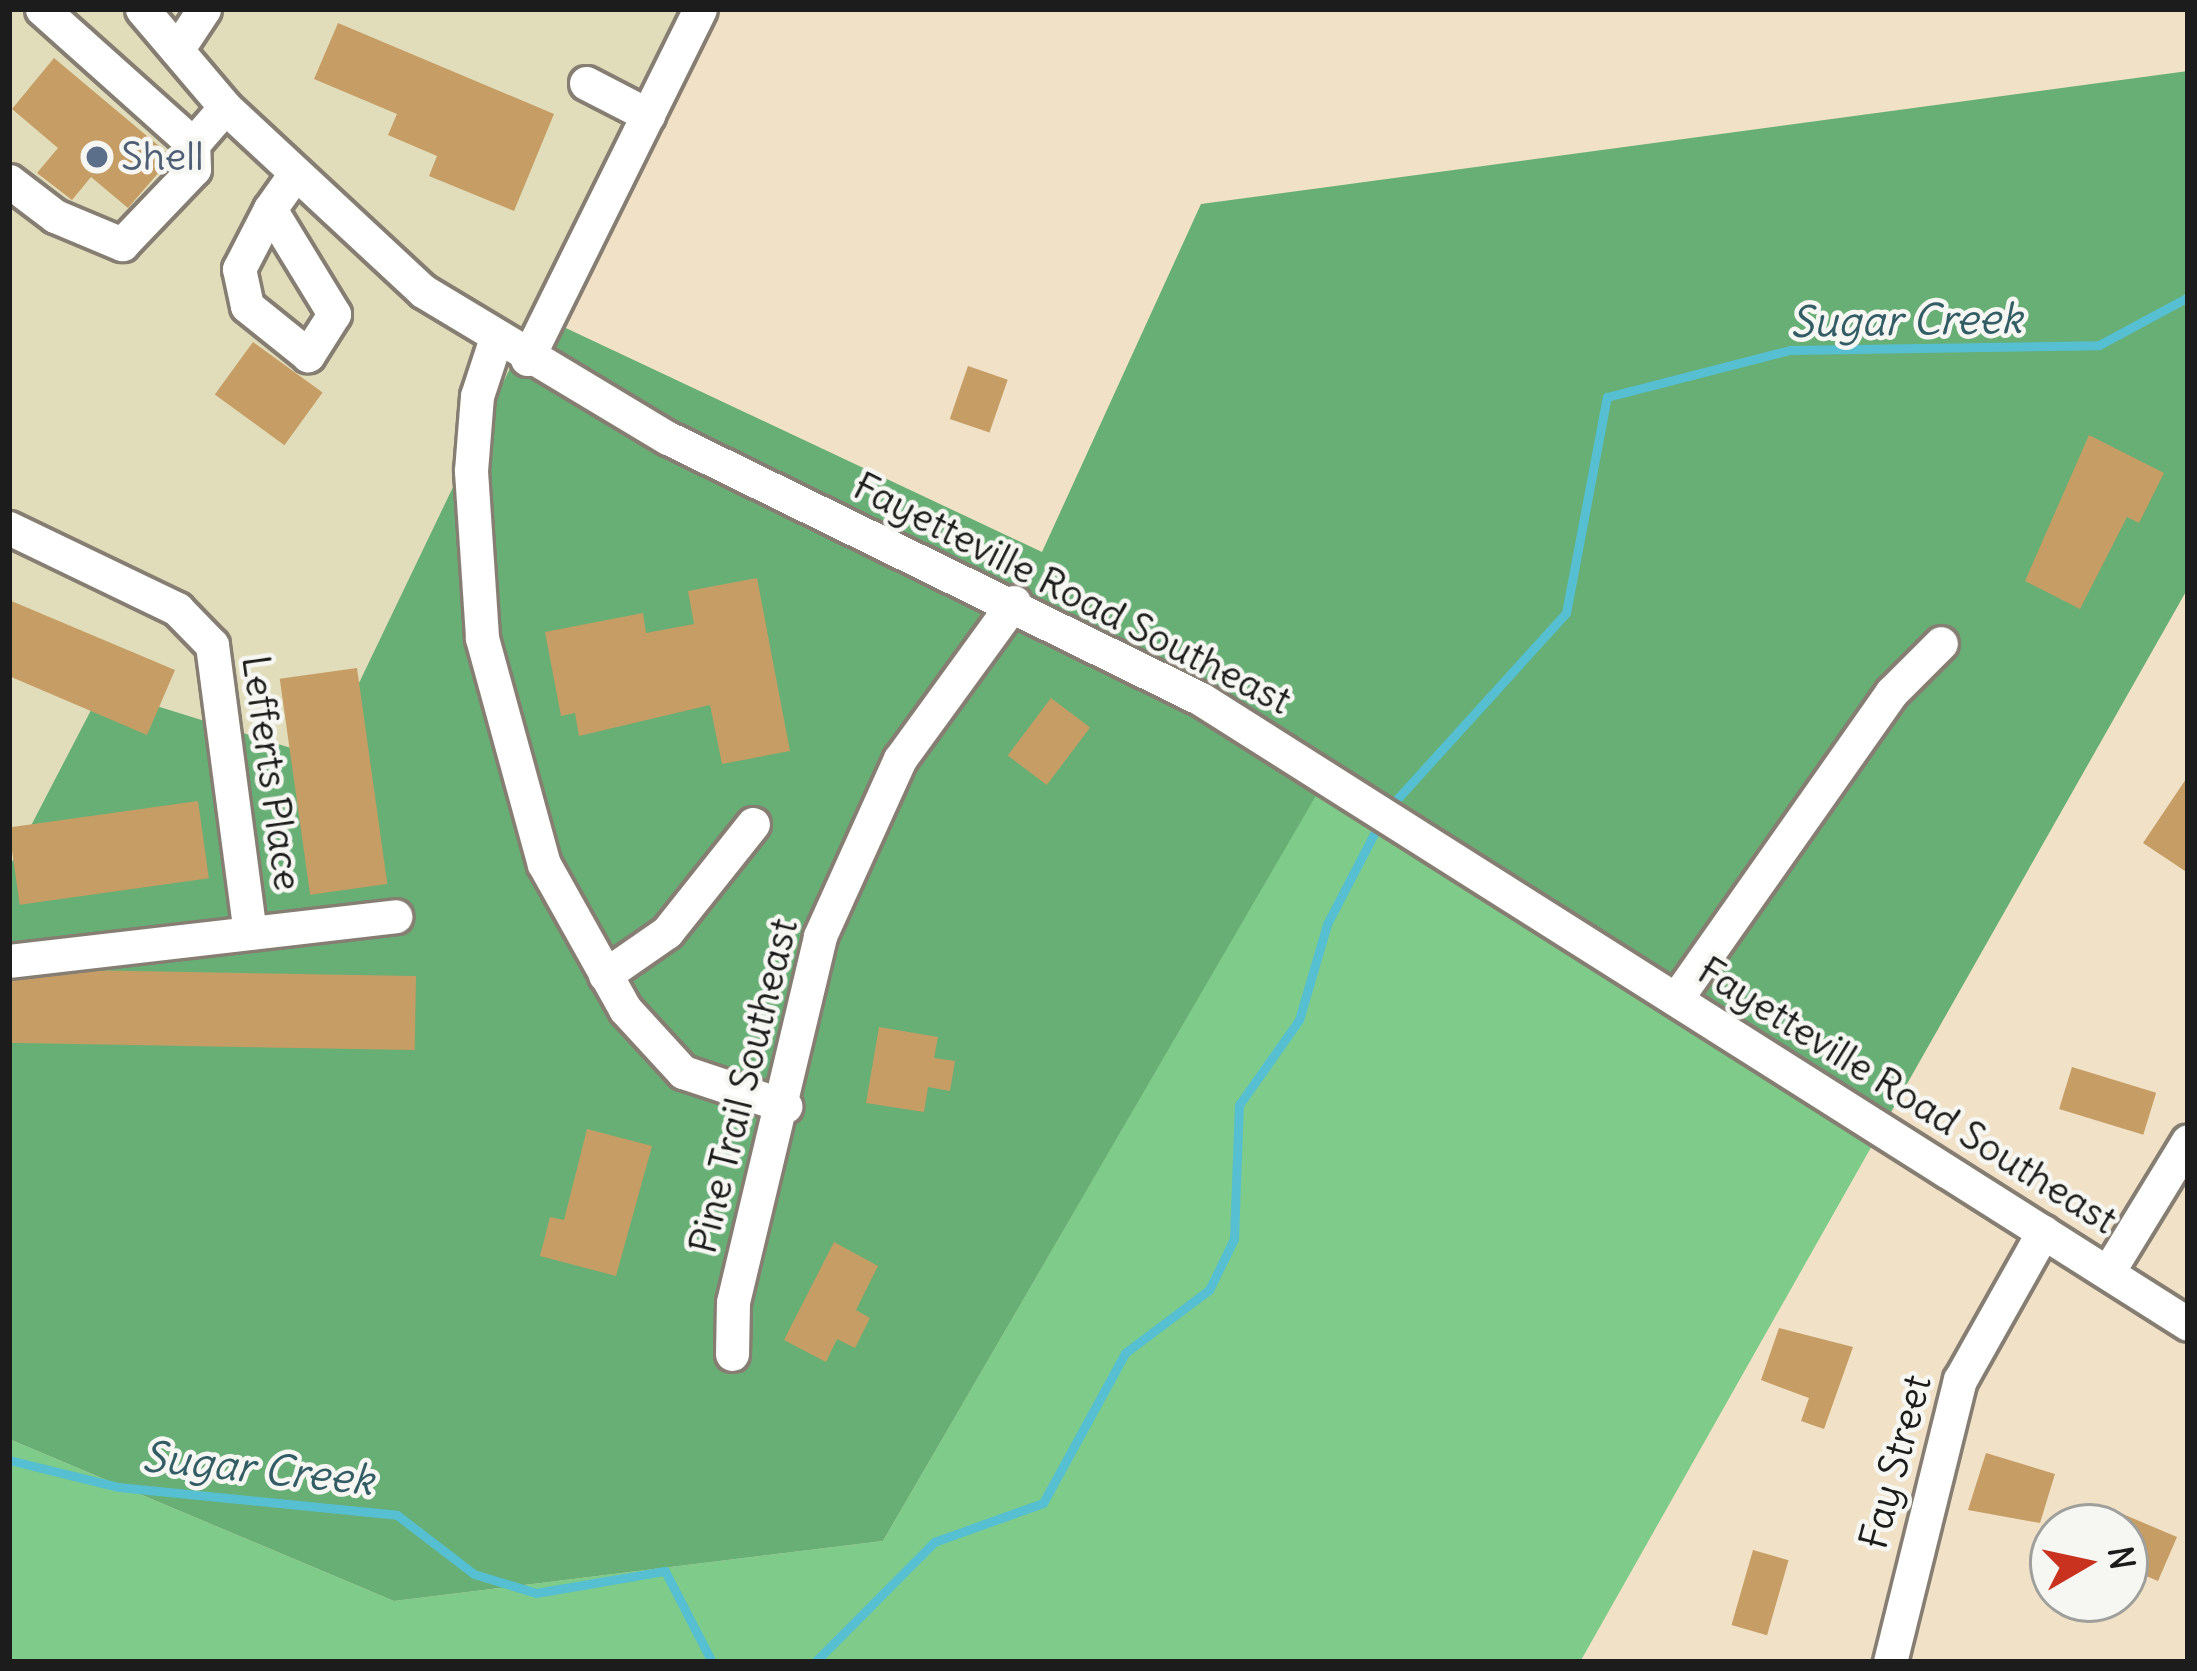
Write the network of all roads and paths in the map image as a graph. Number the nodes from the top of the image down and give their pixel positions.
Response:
1 (42, 9) edge
2 (142, 9) edge
3 (204, 9) edge
4 (700, 9) edge
5 (177, 50) junction
6 (586, 83) dead end
7 (225, 106) junction
8 (648, 115) junction
9 (193, 143) junction
10 (293, 175) junction
11 (9, 181) edge
12 (270, 209) dead end
13 (496, 338) junction
14 (527, 358) junction
15 (9, 528) edge
16 (1014, 602) junction
17 (1941, 643) dead end
18 (753, 824) dead end
19 (395, 916) dead end
20 (250, 933) junction
21 (9, 962) edge
22 (605, 975) junction
23 (1676, 999) junction
24 (785, 1106) junction
25 (2188, 1141) edge
26 (2043, 1232) junction
27 (2108, 1272) junction
28 (2188, 1324) edge
29 (733, 1354) dead end
30 (1890, 1662) edge

1 - 9 street
2 - 5 street, Fayetteville Road Southeast
3 - 5 street
4 - 8 street
5 - 7 street, Fayetteville Road Southeast
6 - 8 street
7 - 9 street
7 - 10 street, Fayetteville Road Southeast
8 - 14 street
9 - 11 street
10 - 12 street
10 - 13 street, Fayetteville Road Southeast
13 - 14 street, Fayetteville Road Southeast
13 - 22 street
14 - 16 street, Fayetteville Road Southeast
15 - 20 street, Lefferts Place
16 - 23 street, Fayetteville Road Southeast
16 - 24 street, Pine Trail Southeast
17 - 23 street
18 - 22 street
19 - 20 street
20 - 21 street
22 - 24 street
23 - 26 street, Fayetteville Road Southeast
24 - 29 street, Pine Trail Southeast
25 - 27 street
26 - 27 street, Fayetteville Road Southeast
26 - 30 street, Fay Street
27 - 28 street, Fayetteville Road Southeast

